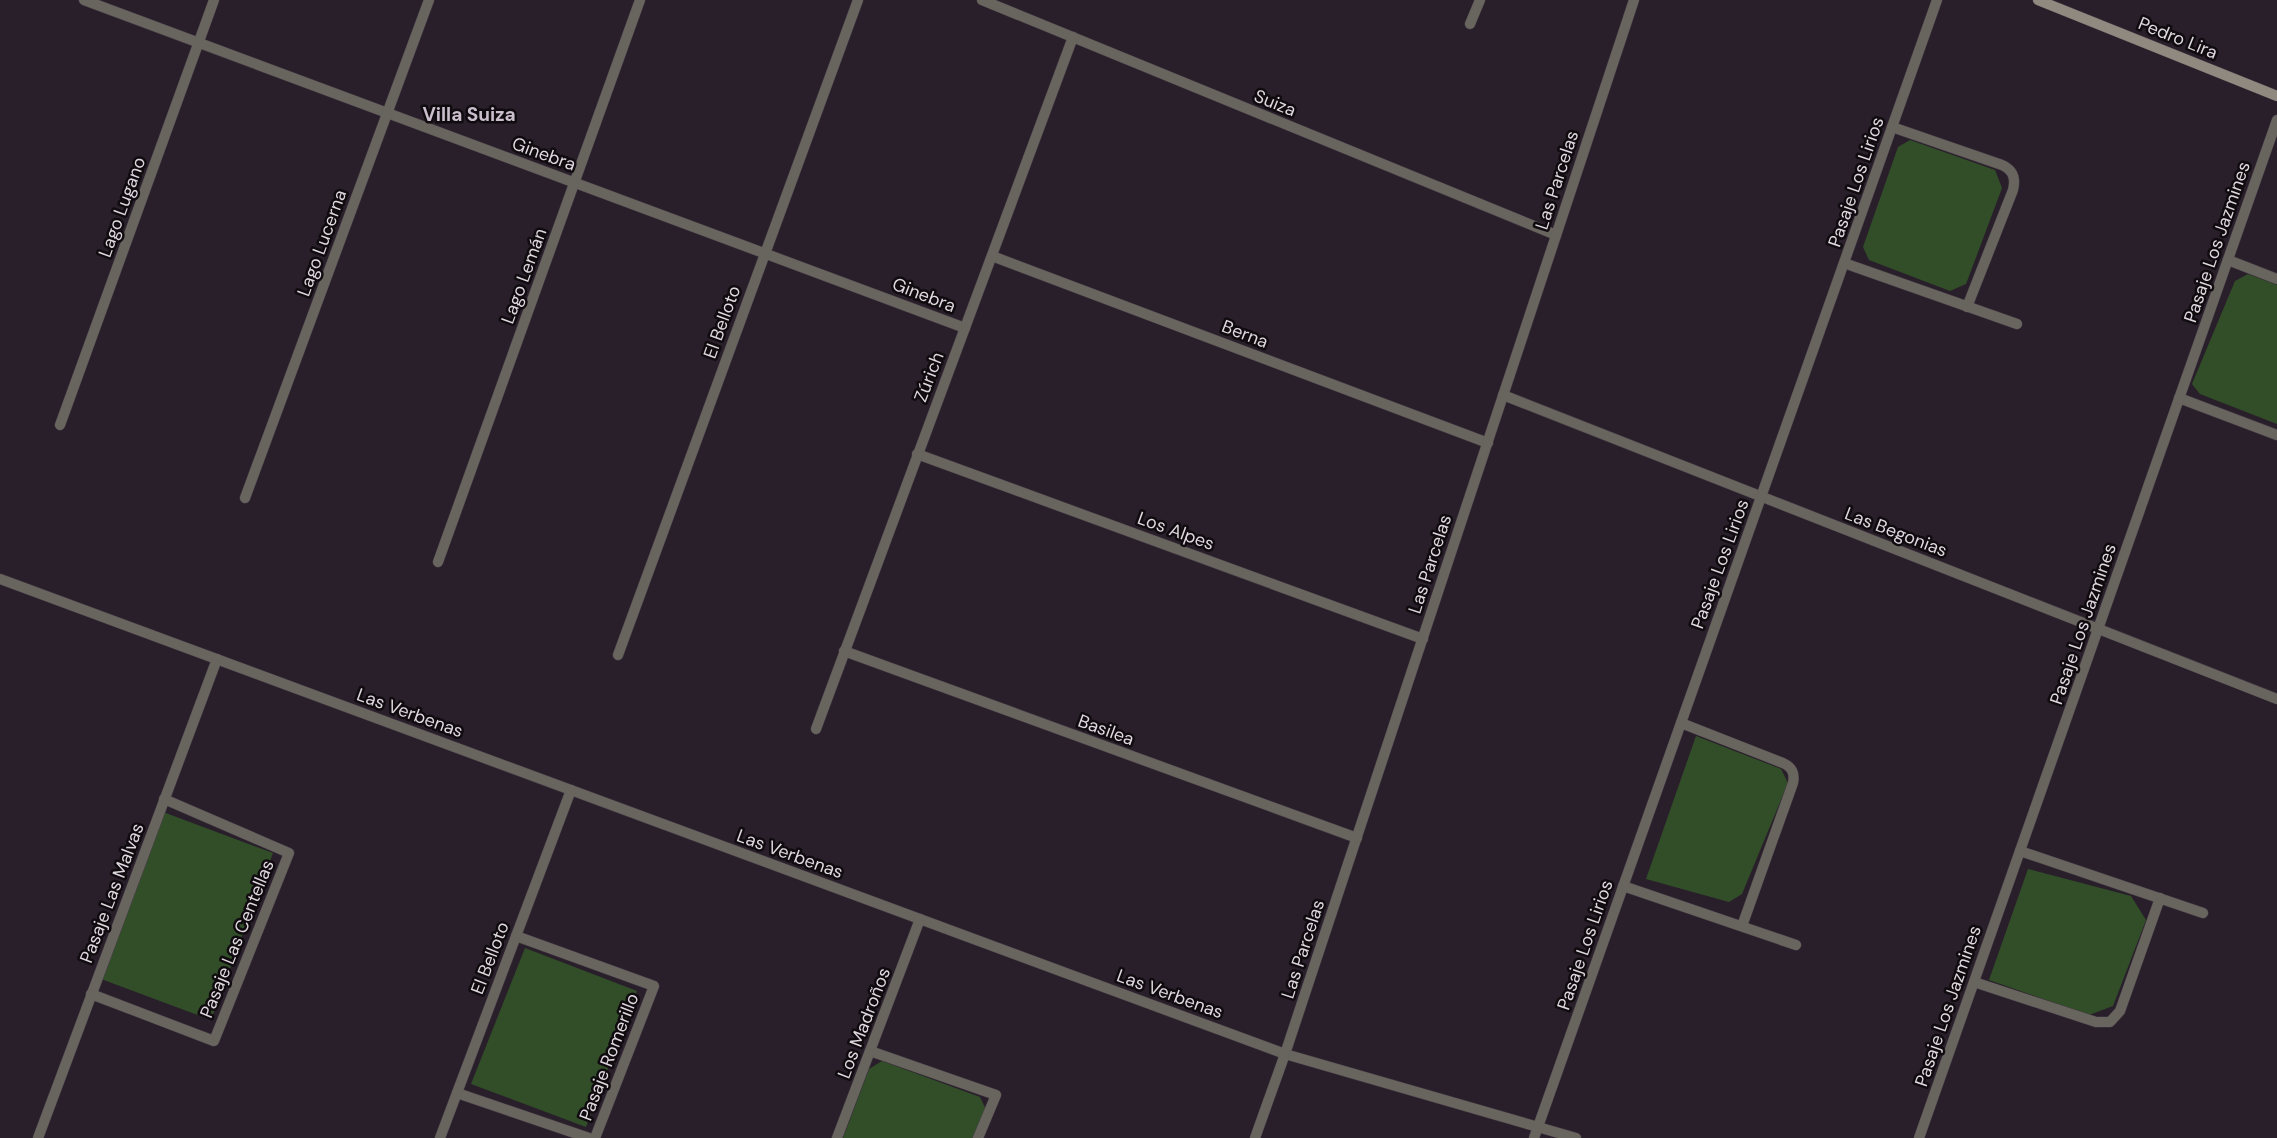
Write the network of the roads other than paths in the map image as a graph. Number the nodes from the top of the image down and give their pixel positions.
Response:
1 (84, 0) edge
2 (214, 0) edge
3 (429, 0) edge
4 (640, 0) edge
5 (858, 0) edge
6 (982, 0) edge
7 (1480, 0) edge
8 (1634, 0) edge
9 (1937, 0) edge
10 (2038, 0) edge
11 (1470, 24) dead end
12 (1073, 37) junction
13 (198, 42) junction
14 (2277, 96) edge
15 (387, 113) junction
16 (2277, 120) edge
17 (1892, 127) junction
18 (574, 182) junction
19 (1556, 235) junction
20 (765, 253) junction
21 (992, 256) junction
22 (2228, 260) junction
23 (1844, 263) junction
24 (2277, 278) edge
25 (1967, 307) junction
26 (2017, 324) dead end
27 (965, 328) junction
28 (1503, 395) junction
29 (2179, 398) junction
30 (60, 425) dead end
31 (2277, 435) edge
32 (1488, 443) junction
33 (918, 454) junction
34 (1761, 497) junction
35 (245, 498) dead end
36 (438, 562) dead end
37 (0, 579) edge
38 (2098, 628) junction
39 (1423, 639) junction
40 (844, 652) junction
41 (618, 655) dead end
42 (217, 659) junction
43 (2277, 699) edge
44 (1681, 723) junction
45 (816, 729) dead end
46 (571, 790) junction
47 (164, 799) junction
48 (1357, 838) junction
49 (2020, 851) junction
50 (1623, 886) junction
51 (2160, 898) junction
52 (2203, 913) dead end
53 (920, 919) junction
54 (1742, 926) junction
55 (516, 936) junction
56 (1796, 944) dead end
57 (1974, 982) junction
58 (91, 994) junction
59 (870, 1051) junction
60 (1285, 1054) junction
61 (457, 1093) junction
62 (1536, 1133) edge
63 (38, 1138) edge
64 (440, 1138) edge
65 (589, 1138) edge
66 (595, 1138) edge
67 (837, 1138) edge
68 (978, 1138) edge
69 (1255, 1138) edge
70 (1576, 1138) edge
71 (1919, 1138) edge

1 - 13 street, Ginebra
2 - 13 street, Lago Lugano
3 - 15 street, Lago Lucerna
4 - 18 street, Lago Lemán
5 - 20 street, El Belloto
6 - 12 street, Suiza
7 - 11 street
8 - 19 street, Las Parcelas
9 - 17 street, Pasaje Los Lirios
10 - 14 street, Pedro Lira
12 - 19 street, Suiza
12 - 21 street, Zúrich
13 - 15 street, Ginebra
13 - 30 street, Lago Lugano
15 - 18 street, Ginebra
15 - 35 street, Lago Lucerna
16 - 22 street, Pasaje Los Jazmines
17 - 23 street, Pasaje Los Lirios
17 - 25 street
18 - 20 street, Ginebra
18 - 36 street, Lago Lemán
19 - 28 street, Las Parcelas
20 - 27 street, Ginebra
20 - 41 street, El Belloto
21 - 27 street, Zúrich
21 - 32 street, Berna
22 - 24 street
22 - 29 street, Pasaje Los Jazmines
23 - 25 street
23 - 34 street, Pasaje Los Lirios
25 - 26 street
27 - 33 street, Zúrich
28 - 32 street, Las Parcelas
28 - 34 street, Las Begonias
29 - 31 street
29 - 38 street, Pasaje Los Jazmines
32 - 39 street, Las Parcelas
33 - 39 street, Los Alpes
33 - 40 street, Zúrich
34 - 38 street, Las Begonias
34 - 44 street, Pasaje Los Lirios
37 - 42 street, Las Verbenas
38 - 43 street, Las Begonias
38 - 49 street, Pasaje Los Jazmines
39 - 48 street, Las Parcelas
40 - 45 street, Zúrich
40 - 48 street, Basilea
42 - 46 street, Las Verbenas
42 - 47 street, Pasaje Las Malvas
44 - 50 street, Pasaje Los Lirios
44 - 54 street
46 - 53 street, Las Verbenas
46 - 55 street, El Belloto
47 - 58 street, Pasaje Las Malvas
47 - 58 street, Pasaje Las Centellas
48 - 60 street, Las Parcelas
49 - 51 street
49 - 57 street, Pasaje Los Jazmines
50 - 54 street
50 - 62 street, Pasaje Los Lirios
51 - 52 street
51 - 57 street
53 - 59 street, Los Madroños
53 - 60 street, Las Verbenas
54 - 56 street
55 - 61 street, El Belloto
55 - 66 street, Pasaje Romerillo
57 - 71 street, Pasaje Los Jazmines
58 - 63 street, Pasaje Las Malvas
59 - 67 street, Los Madroños
59 - 68 street
60 - 62 street, Las Verbenas
60 - 69 street, Las Parcelas
61 - 64 street, El Belloto
61 - 65 street, Pasaje Romerillo
62 - 70 street, Las Verbenas

